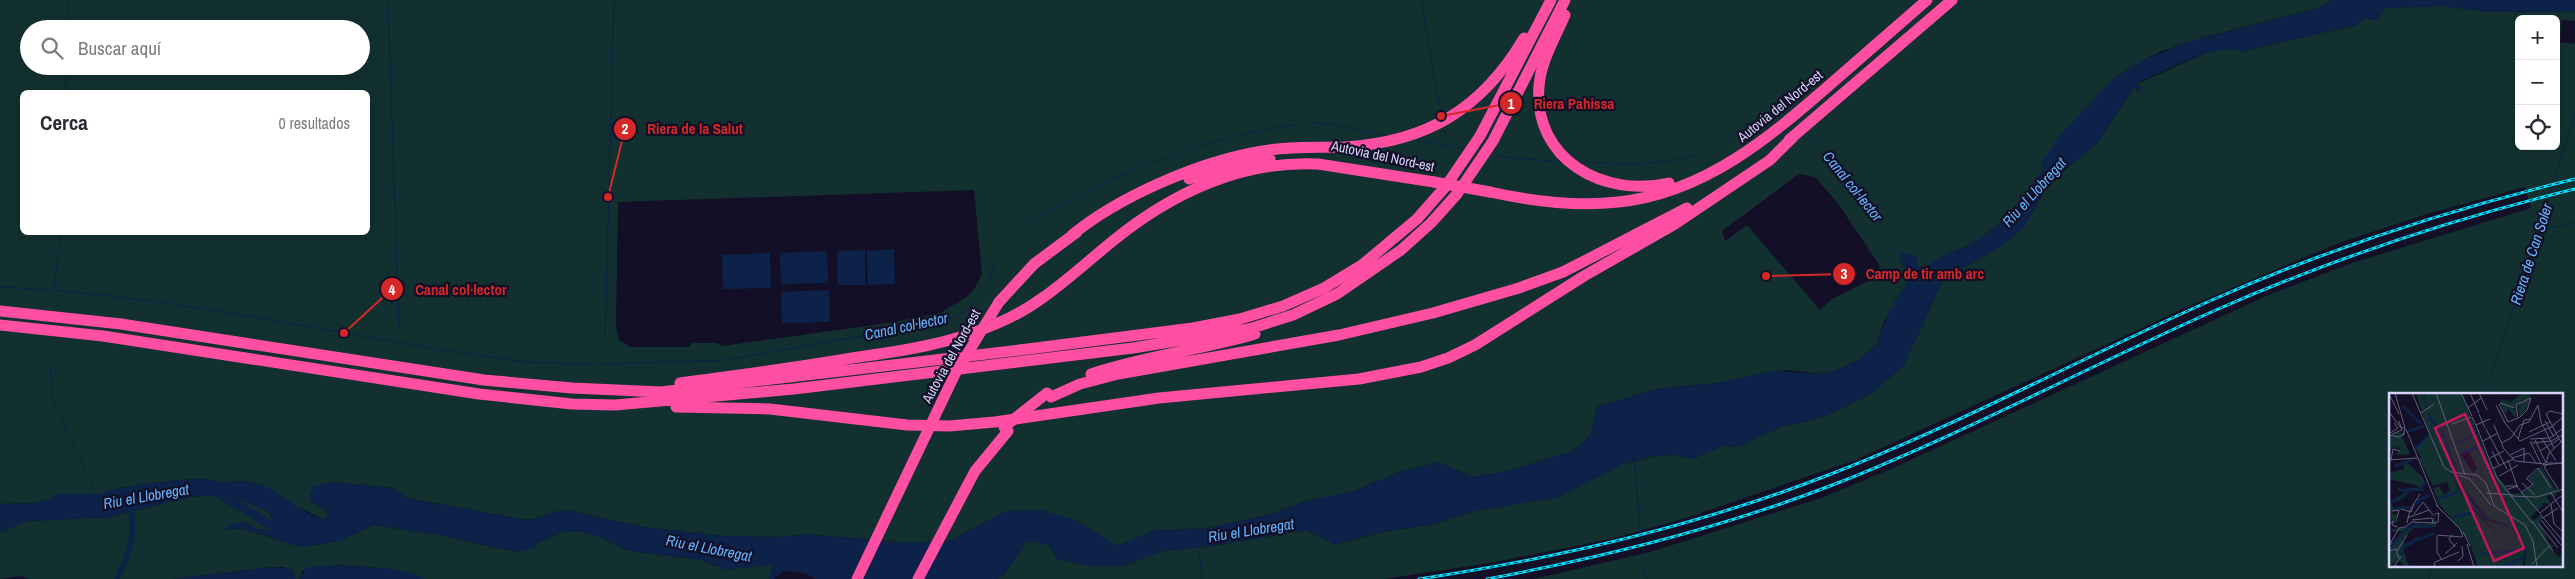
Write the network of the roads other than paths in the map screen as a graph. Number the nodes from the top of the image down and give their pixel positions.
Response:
1 (1544, 0) edge
2 (1551, 0) edge
3 (1565, 0) edge
4 (1572, 0) edge
5 (1927, 0) edge
6 (1952, 0) edge
7 (1769, 157) junction
8 (1734, 160) junction
9 (1434, 182) junction
10 (1072, 235) junction
11 (1414, 240) junction
12 (0, 311) edge
13 (0, 325) edge
14 (630, 390) junction
15 (1049, 395) junction
16 (615, 405) junction
17 (857, 579) edge
18 (918, 579) edge

1 - 10 highway
2 - 14 highway
3 - 11 highway
4 - 8 highway
5 - 8 highway, Autovia del Nord-est
6 - 7 highway
7 - 15 highway
7 - 16 highway
8 - 9 highway, Autovia del Nord-est, bridge
9 - 10 highway, Autovia del Nord-est
9 - 14 highway
10 - 17 highway, Autovia del Nord-est, bridge
11 - 15 highway
11 - 16 highway
12 - 14 highway
13 - 16 highway
15 - 18 highway

